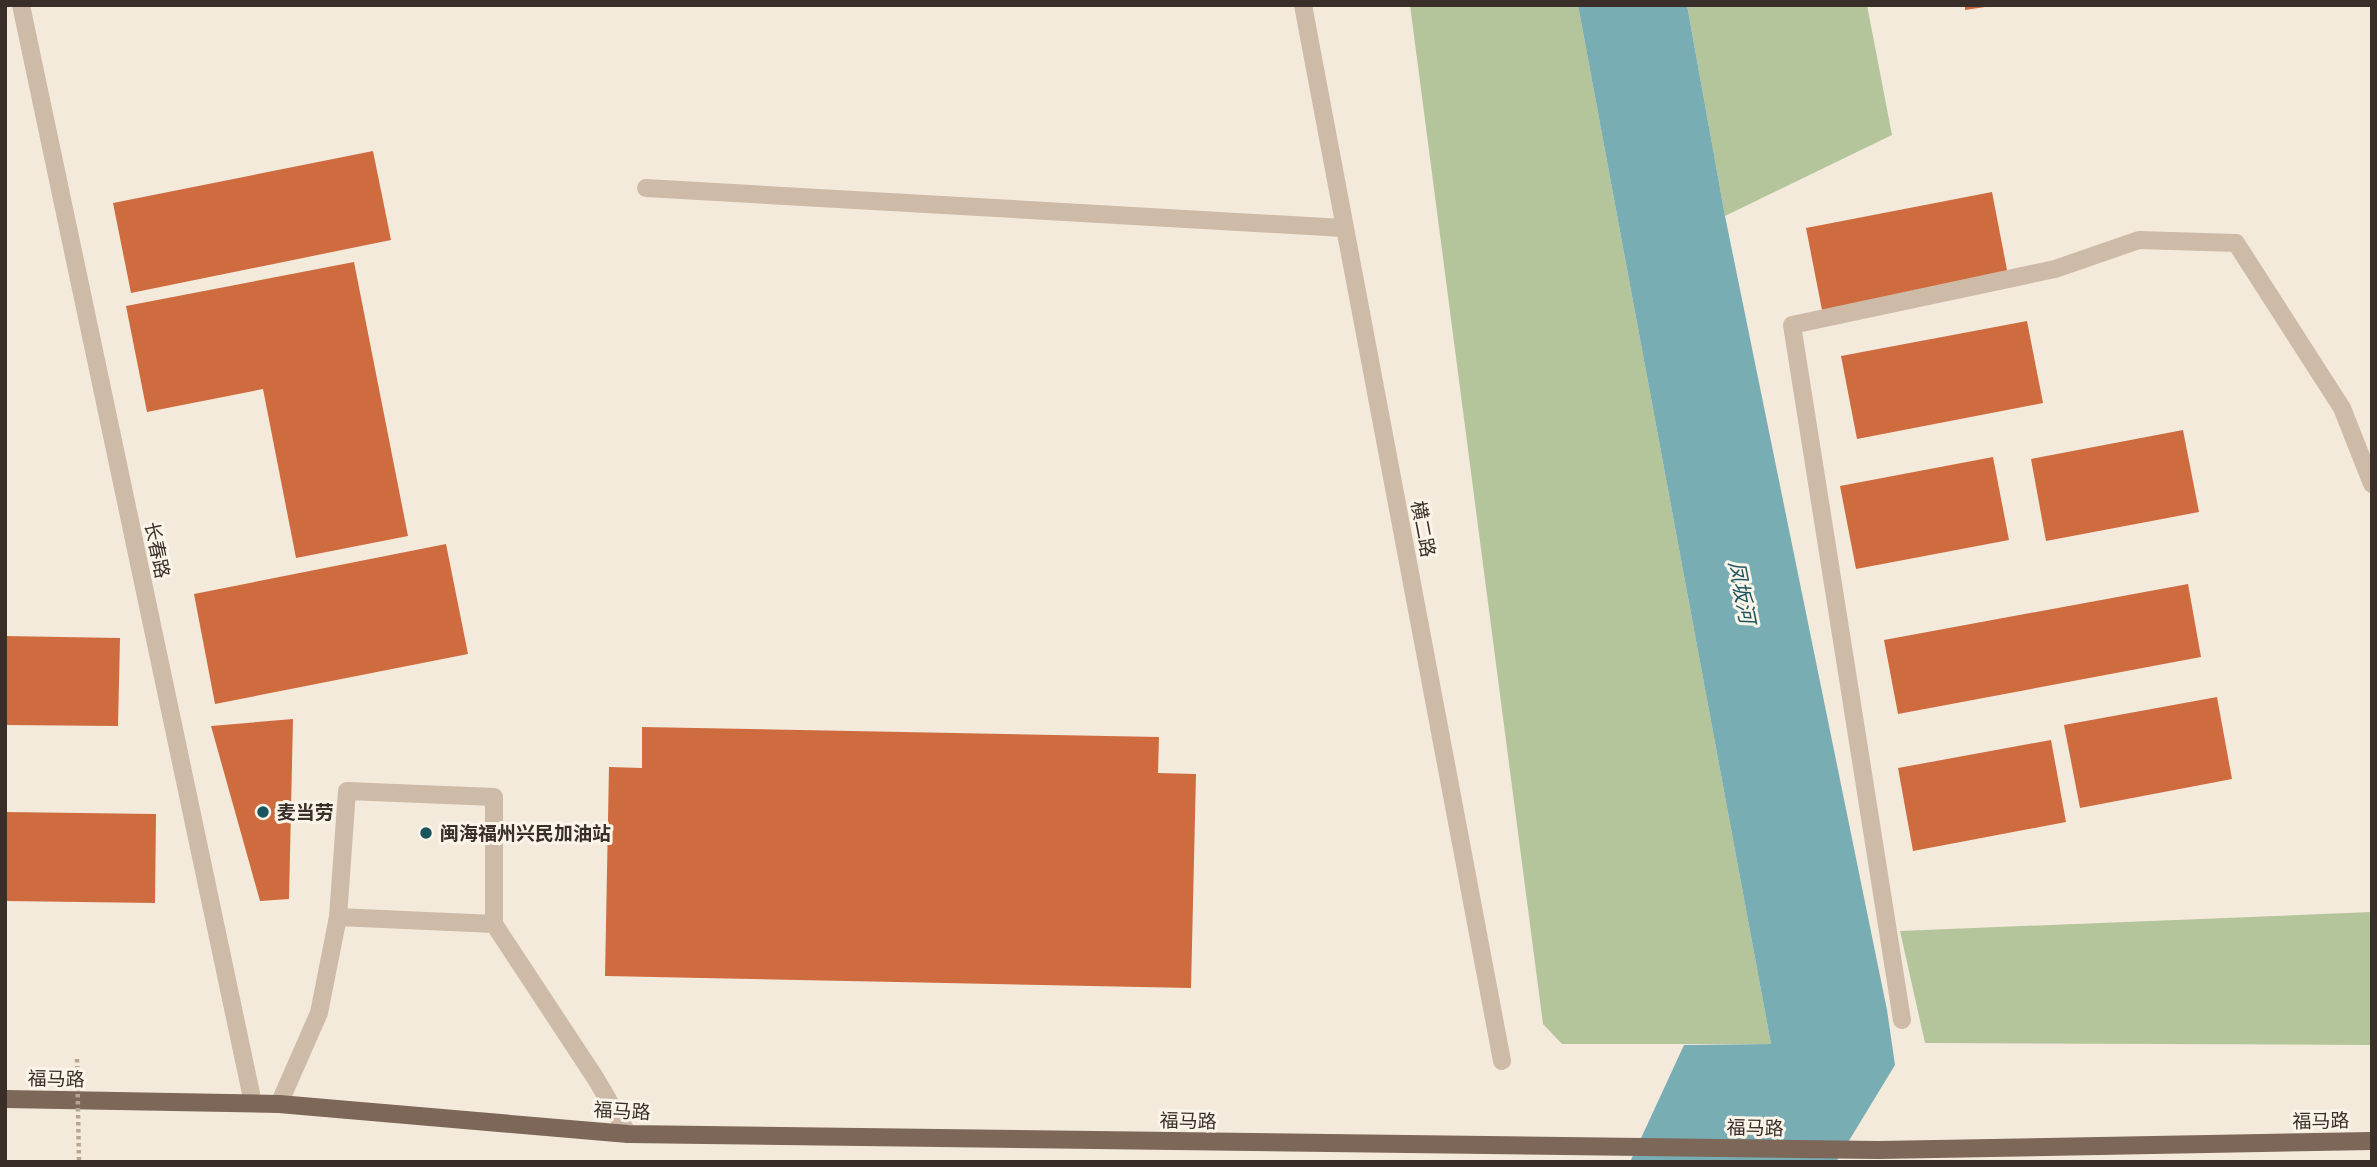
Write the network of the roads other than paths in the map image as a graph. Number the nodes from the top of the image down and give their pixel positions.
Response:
1 (21, 5) edge
2 (1303, 5) edge
3 (646, 188) dead end
4 (1343, 228) junction
5 (2372, 484) edge
6 (338, 917) junction
7 (494, 924) junction
8 (1902, 1020) dead end
9 (1502, 1061) dead end
10 (5, 1099) edge
11 (253, 1104) junction
12 (279, 1104) junction
13 (628, 1134) junction
14 (2372, 1141) edge

1 - 11 street, 长春路
2 - 4 street, 横二路
3 - 4 street
4 - 9 street, 横二路
5 - 8 street
6 - 7 street
6 - 7 street
6 - 12 street
7 - 13 street
10 - 11 main road, 福马路
11 - 12 main road, 福马路
12 - 13 main road, 福马路
13 - 14 main road, 福马路

